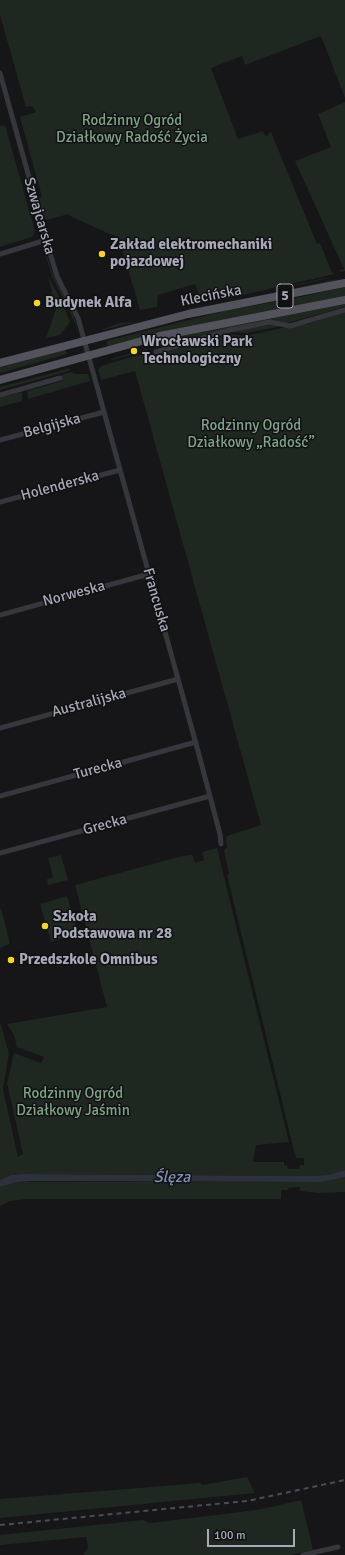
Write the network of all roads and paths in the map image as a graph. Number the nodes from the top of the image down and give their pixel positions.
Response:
1 (0, 73) edge
2 (46, 240) junction
3 (0, 254) edge
4 (345, 283) edge
5 (345, 300) edge
6 (345, 310) edge
7 (84, 341) junction
8 (156, 352) dead end
9 (88, 355) junction
10 (0, 363) edge
11 (60, 378) dead end
12 (0, 380) edge
13 (0, 395) edge
14 (104, 412) junction
15 (0, 440) edge
16 (120, 470) junction
17 (0, 502) edge
18 (149, 574) junction
19 (0, 615) edge
20 (178, 679) junction
21 (0, 728) edge
22 (196, 742) junction
23 (0, 796) edge
24 (210, 796) junction
25 (221, 844) dead end
26 (0, 854) edge
27 (338, 1547) dead end
28 (317, 1554) edge
29 (304, 1555) edge

1 - 2 street, Szwajcarska
2 - 3 street
2 - 7 street, Szwajcarska
4 - 7 main road, Klecińska / 5
5 - 9 main road, Klecińska / 5
6 - 8 street
7 - 9 street, Szwajcarska
7 - 10 main road, 5
9 - 12 main road, 5
9 - 14 street, Francuska
11 - 13 street
14 - 15 street, Belgijska
14 - 16 street, Francuska
16 - 17 street, Holenderska
16 - 18 street, Francuska
18 - 19 street, Norweska
18 - 20 street, Francuska
20 - 21 street, Australijska
20 - 22 street, Francuska
22 - 23 street, Turecka
22 - 24 street, Francuska
24 - 25 street, Francuska
24 - 26 street, Grecka
27 - 28 street
28 - 29 street

